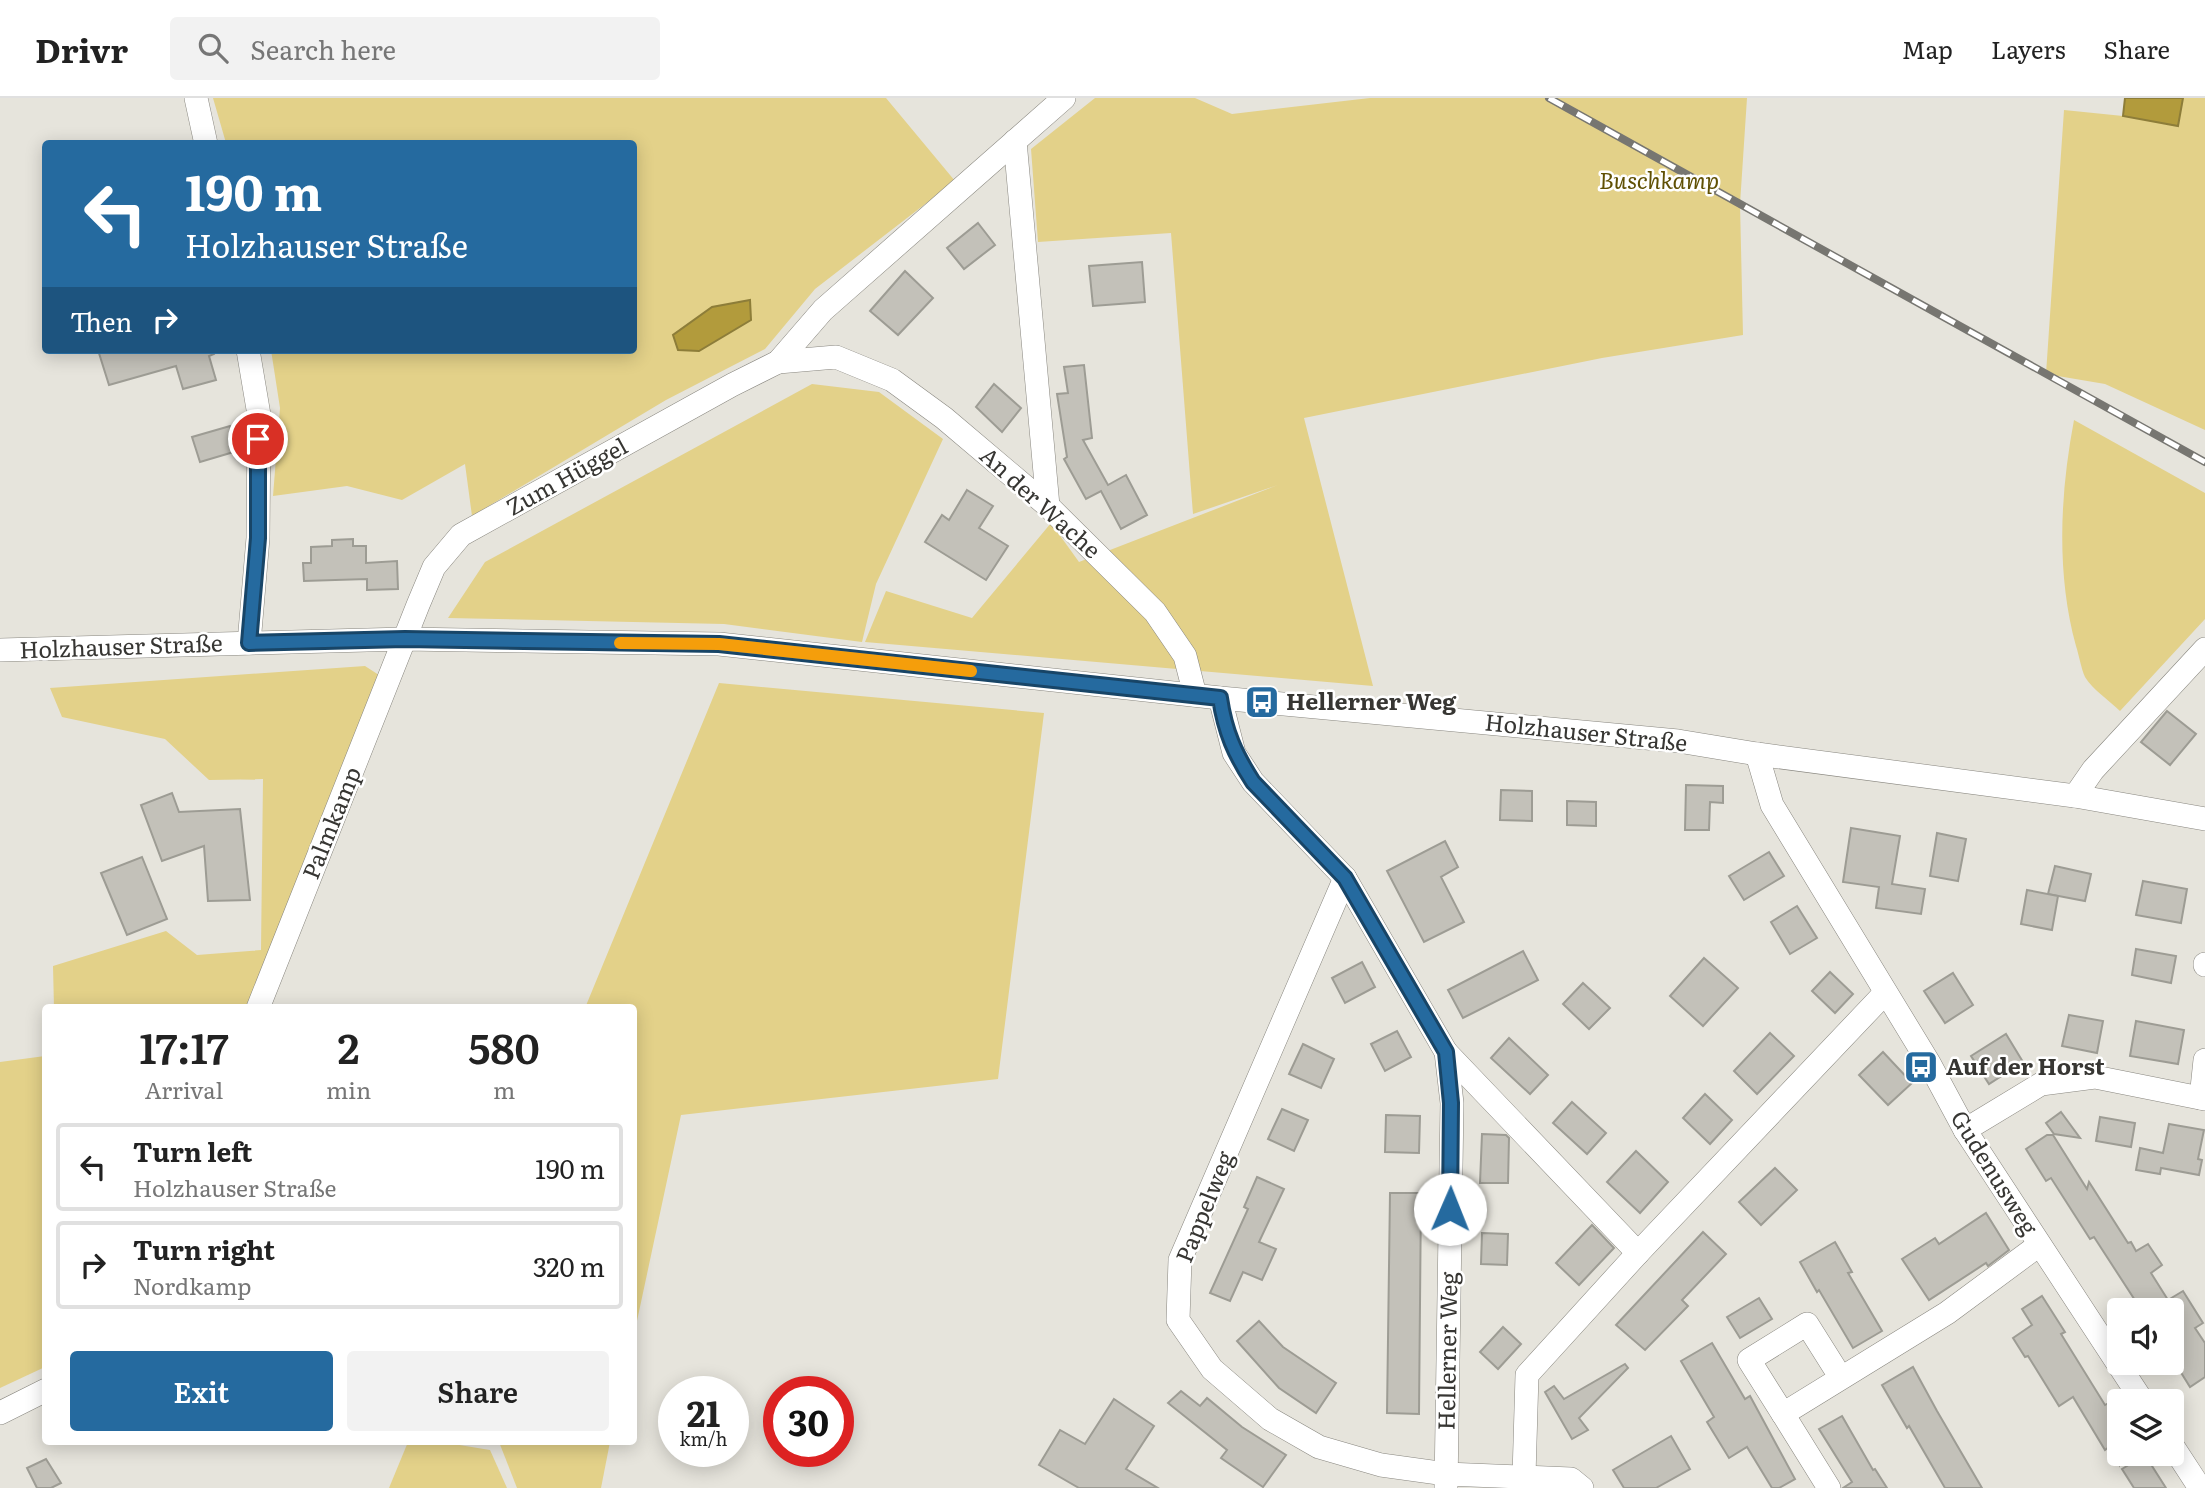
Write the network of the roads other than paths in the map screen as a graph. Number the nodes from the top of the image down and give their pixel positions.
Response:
1 (196, 98) edge
2 (1064, 98) edge
3 (205, 140) edge
4 (1015, 141) junction
5 (249, 354) edge
6 (836, 357) joint
7 (778, 362) junction
8 (1048, 506) junction
9 (405, 639) junction
10 (249, 643) junction
11 (2205, 649) edge
12 (0, 650) edge
13 (1195, 695) junction
14 (1220, 698) junction
15 (1757, 754) junction
16 (2075, 796) junction
17 (2205, 819) edge
18 (1345, 878) junction
19 (1885, 993) junction
20 (260, 1004) edge
21 (1446, 1052) junction
22 (2205, 1060) edge
23 (2203, 1099) edge
24 (1965, 1130) junction
25 (2039, 1245) junction
26 (1638, 1253) junction
27 (1841, 1378) junction
28 (2134, 1389) edge
29 (42, 1393) edge
30 (0, 1413) edge
31 (1783, 1414) junction
32 (2184, 1463) edge
33 (1524, 1476) junction
34 (1446, 1481) edge
35 (1582, 1488) edge
36 (1829, 1488) edge
37 (2200, 1488) edge

1 - 3 street
2 - 4 street, Zum Hüggel
4 - 7 street, Zum Hüggel
4 - 8 street
5 - 10 street
6 - 7 street, Zum Hüggel
6 - 8 street, An der Wache
7 - 9 street, Zum Hüggel
8 - 13 street, An der Wache
9 - 10 street, Holzhauser Straße
9 - 13 street, Holzhauser Straße
9 - 20 street, Palmkamp
10 - 12 street, Holzhauser Straße
11 - 16 street
13 - 14 street, Holzhauser Straße
14 - 15 street, Holzhauser Straße
14 - 18 street, Hellerner Weg
15 - 16 street, Holzhauser Straße
15 - 19 street, Gudenusweg
16 - 17 street, Holzhauser Straße
18 - 21 street, Hellerner Weg
18 - 34 street, Pappelweg
19 - 24 street, Gudenusweg
19 - 26 street
21 - 26 street
21 - 34 street, Hellerner Weg
22 - 23 street
23 - 24 street
24 - 25 street, Gudenusweg
25 - 27 street
25 - 28 street, Gudenusweg
26 - 33 street
27 - 31 street
27 - 31 street
29 - 30 street
31 - 36 street
32 - 37 street
33 - 34 street, Pappelweg
33 - 35 street, Pappelweg

